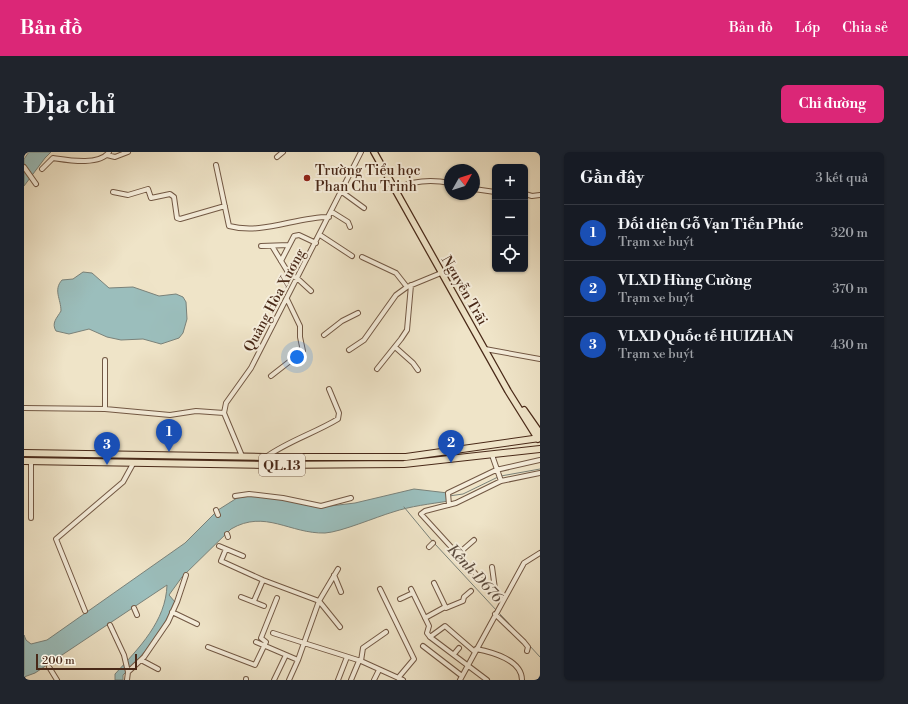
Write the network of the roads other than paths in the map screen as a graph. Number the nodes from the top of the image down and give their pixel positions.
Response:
1 (128, 152) edge
2 (283, 152) edge
3 (361, 152) edge
4 (374, 152) edge
5 (378, 152) edge
6 (107, 154) edge
7 (277, 157) dead end
8 (216, 165) dead end
9 (24, 168) edge
10 (42, 169) dead end
11 (444, 182) edge
12 (36, 184) dead end
13 (397, 188) junction
14 (480, 191) edge
15 (113, 192) dead end
16 (342, 192) junction
17 (492, 192) edge
18 (528, 195) edge
19 (540, 195) edge
20 (225, 206) junction
21 (364, 208) dead end
22 (406, 208) junction
23 (332, 212) junction
24 (329, 217) junction
25 (350, 227) dead end
26 (320, 235) junction
27 (316, 243) junction
28 (289, 245) junction
29 (261, 246) dead end
30 (272, 246) junction
31 (352, 256) dead end
32 (362, 257) dead end
33 (281, 261) junction
34 (441, 273) junction
35 (298, 279) junction
36 (409, 286) junction
37 (311, 291) dead end
38 (456, 295) junction
39 (287, 299) junction
40 (358, 314) dead end
41 (324, 335) dead end
42 (395, 347) junction
43 (487, 349) junction
44 (349, 350) dead end
45 (540, 359) edge
46 (105, 360) dead end
47 (377, 369) dead end
48 (418, 370) dead end
49 (272, 376) dead end
50 (329, 389) dead end
51 (24, 408) edge
52 (105, 409) junction
53 (224, 413) junction
54 (540, 438) edge
55 (539, 450) edge
56 (24, 453) edge
57 (57, 453) junction
58 (124, 454) junction
59 (492, 455) junction
60 (242, 456) junction
61 (265, 457) junction
62 (540, 460) edge
63 (24, 461) edge
64 (31, 461) junction
65 (57, 461) junction
66 (125, 462) junction
67 (135, 462) junction
68 (265, 465) junction
69 (496, 470) junction
70 (540, 474) edge
71 (501, 480) junction
72 (236, 496) dead end
73 (350, 498) dead end
74 (449, 505) junction
75 (216, 510) dead end
76 (218, 515) dead end
77 (31, 518) dead end
78 (474, 540) dead end
79 (433, 543) dead end
80 (218, 546) dead end
81 (429, 546) dead end
82 (226, 549) junction
83 (540, 553) edge
84 (458, 554) junction
85 (244, 556) dead end
86 (492, 567) dead end
87 (338, 569) dead end
88 (334, 574) junction
89 (186, 575) dead end
90 (263, 580) junction
91 (434, 584) dead end
92 (380, 589) dead end
93 (470, 591) dead end
94 (341, 592) dead end
95 (494, 594) junction
96 (241, 597) dead end
97 (277, 598) dead end
98 (400, 599) dead end
99 (319, 601) junction
100 (254, 602) junction
101 (502, 602) junction
102 (264, 606) dead end
103 (445, 607) junction
104 (134, 608) dead end
105 (84, 610) dead end
106 (172, 612) junction
107 (496, 613) junction
108 (137, 615) dead end
109 (425, 618) junction
110 (197, 624) dead end
111 (110, 625) dead end
112 (340, 627) dead end
113 (273, 632) dead end
114 (386, 632) dead end
115 (430, 637) junction
116 (520, 638) junction
117 (256, 642) dead end
118 (304, 643) junction
119 (518, 643) dead end
120 (264, 646) junction
121 (423, 646) dead end
122 (208, 647) dead end
123 (459, 648) dead end
124 (476, 650) junction
125 (527, 651) dead end
126 (454, 654) junction
127 (286, 655) junction
128 (347, 658) junction
129 (141, 660) junction
130 (298, 660) junction
131 (360, 661) junction
132 (468, 666) junction
133 (49, 667) dead end
134 (158, 669) dead end
135 (379, 670) junction
136 (128, 672) junction
137 (398, 678) junction
138 (461, 678) edge
139 (57, 680) edge
140 (127, 680) edge
141 (274, 680) edge
142 (289, 680) edge
143 (338, 680) edge
144 (351, 680) edge
145 (374, 680) edge
146 (403, 680) edge
147 (487, 680) edge
148 (522, 680) edge

1 - 6 street
2 - 7 street
3 - 16 street, Quảng Hòa Xương
4 - 22 main road, Nguyễn Trãi
5 - 13 main road, Nguyễn Trãi
6 - 10 street
8 - 20 street
9 - 12 street
11 - 13 street
13 - 22 main road, Nguyễn Trãi
14 - 17 street
15 - 20 street
16 - 21 street
16 - 23 street, Quảng Hòa Xương
18 - 19 street
20 - 24 street
22 - 34 main road, Nguyễn Trãi
22 - 38 main road, Nguyễn Trãi
23 - 24 street, Quảng Hòa Xương
23 - 25 street
24 - 26 street, Quảng Hòa Xương
26 - 27 street, Quảng Hòa Xương
26 - 31 street
27 - 28 street
27 - 35 street, Quảng Hòa Xương
28 - 30 street
28 - 33 street
29 - 30 street
30 - 33 street
32 - 36 street
33 - 35 street
34 - 36 street
34 - 38 main road, Nguyễn Trãi
35 - 37 street
35 - 39 street, Quảng Hòa Xương
36 - 42 street
36 - 44 street
38 - 43 main road, Nguyễn Trãi
39 - 49 street
39 - 53 street, Quảng Hòa Xương
40 - 41 street
42 - 47 street
42 - 48 street
43 - 45 street
43 - 54 main road, Nguyễn Trãi
46 - 52 street
50 - 61 street
51 - 52 street
52 - 53 street
53 - 60 street
54 - 61 highway, QL.13
55 - 59 highway, QL.13
56 - 57 highway, QL.13
57 - 58 highway, QL.13
57 - 65 highway
58 - 60 highway, QL.13
58 - 66 highway
59 - 68 highway, QL.13
59 - 69 street
60 - 61 highway, QL.13
61 - 68 highway
62 - 69 street
63 - 64 highway, QL.13
64 - 65 highway, QL.13
64 - 77 street
65 - 66 highway, QL.13
66 - 67 highway, QL.13
67 - 68 highway, QL.13
67 - 105 street
69 - 71 street
69 - 74 street
70 - 71 street
71 - 74 street
72 - 73 street
74 - 84 street
75 - 76 street
78 - 84 street
79 - 81 street
80 - 82 street
82 - 85 street
82 - 90 street
83 - 101 street
84 - 95 street
86 - 95 street
87 - 88 street
88 - 94 street
88 - 99 street
89 - 106 street
90 - 99 street
90 - 100 street
91 - 103 street
92 - 137 street
93 - 103 street
95 - 101 street
96 - 100 street
97 - 120 street
98 - 109 street
99 - 112 street
99 - 118 street
100 - 102 street
101 - 107 street
103 - 109 street
104 - 108 street
106 - 110 street
106 - 129 street
107 - 116 street
107 - 124 street
109 - 115 street
111 - 136 street
113 - 118 street
114 - 131 street
115 - 124 street
115 - 126 street
116 - 119 street
116 - 125 street
117 - 120 street
118 - 128 street
118 - 130 street
120 - 122 street
120 - 127 street
121 - 138 street
123 - 126 street
124 - 132 street
124 - 148 street
126 - 132 street
127 - 130 street
127 - 141 street
128 - 131 street
128 - 143 street
129 - 134 street
129 - 136 street
130 - 142 street
131 - 135 street
131 - 144 street
132 - 138 street
132 - 147 street
133 - 139 street
135 - 137 street
135 - 145 street
136 - 140 street
137 - 146 street

